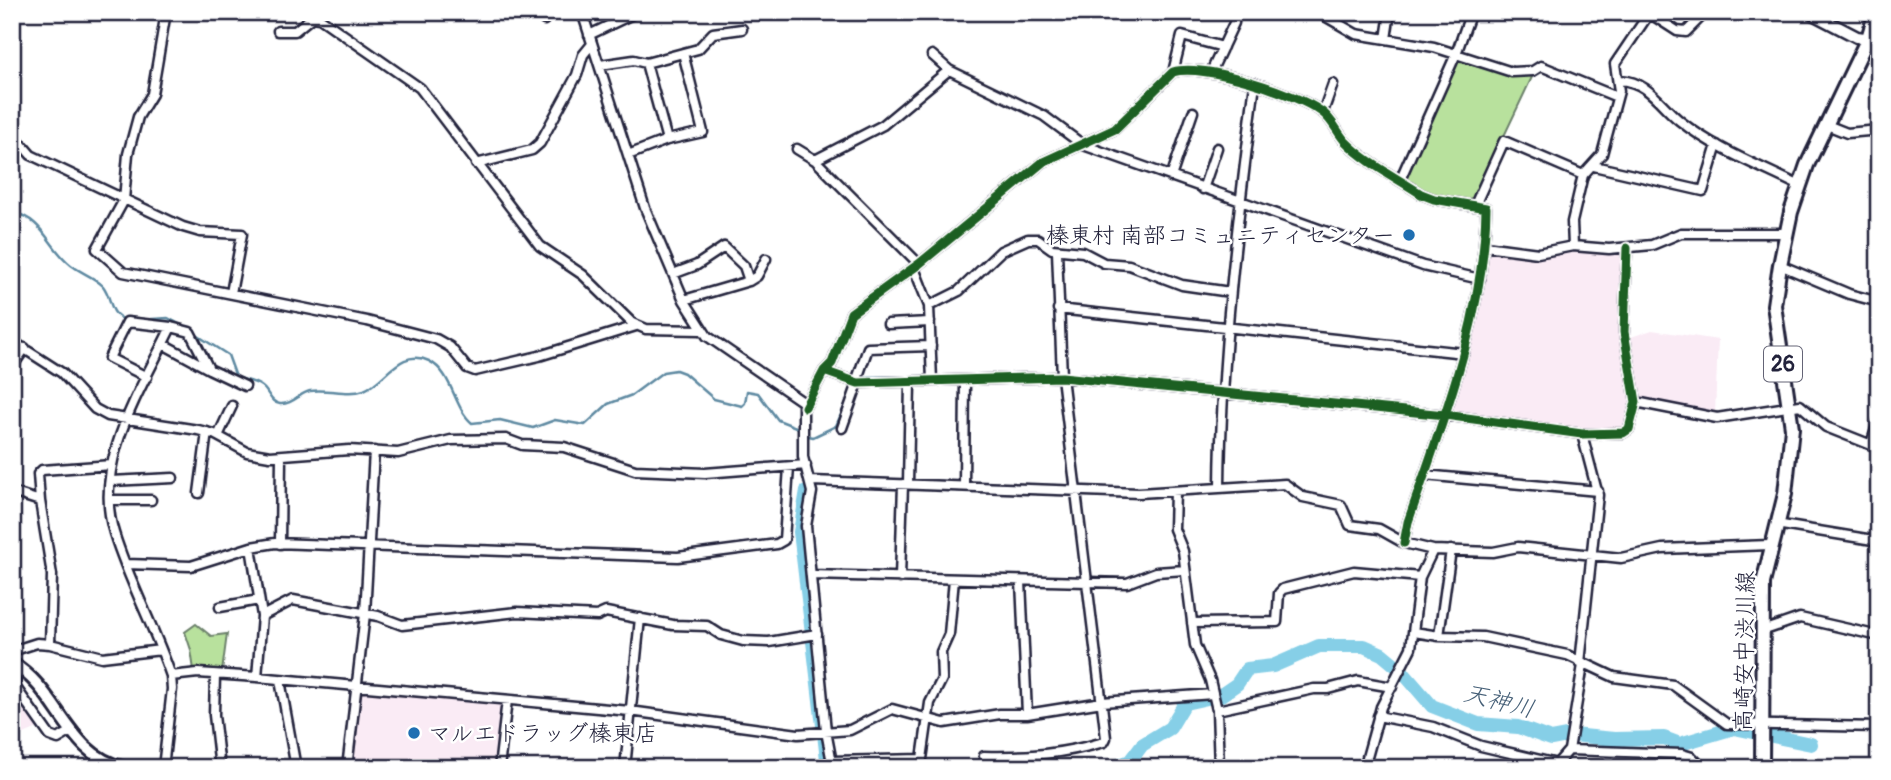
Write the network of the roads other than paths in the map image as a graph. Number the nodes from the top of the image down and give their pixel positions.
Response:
1 (166, 12) edge
2 (311, 12) edge
3 (582, 12) edge
4 (638, 12) edge
5 (1235, 12) edge
6 (1318, 12) edge
7 (1390, 12) edge
8 (1471, 12) edge
9 (1706, 12) edge
10 (1808, 12) edge
11 (1876, 12) edge
12 (1650, 13) edge
13 (319, 18) junction
14 (743, 29) dead end
15 (278, 31) dead end
16 (1386, 39) junction
17 (1873, 39) edge
18 (591, 40) junction
19 (1223, 47) junction
20 (682, 53) junction
21 (1456, 54) junction
22 (932, 55) dead end
23 (646, 64) junction
24 (600, 65) junction
25 (949, 70) junction
26 (1173, 72) junction
27 (1211, 72) junction
28 (1620, 80) junction
29 (1255, 83) junction
30 (1333, 84) dead end
31 (1616, 97) junction
32 (1193, 112) dead end
33 (1323, 112) junction
34 (1827, 125) junction
35 (1879, 130) edge
36 (12, 133) edge
37 (667, 140) junction
38 (1083, 145) junction
39 (1717, 145) junction
40 (1217, 148) dead end
41 (797, 149) dead end
42 (628, 155) junction
43 (815, 160) junction
44 (476, 164) junction
45 (1594, 166) junction
46 (1583, 175) junction
47 (1171, 177) junction
48 (1400, 180) junction
49 (1800, 186) junction
50 (1203, 189) junction
51 (124, 200) junction
52 (1240, 203) junction
53 (1475, 205) junction
54 (1786, 233) junction
55 (1485, 246) junction
56 (1573, 246) junction
57 (1627, 248) junction
58 (1057, 251) junction
59 (766, 259) dead end
60 (1780, 265) junction
61 (917, 266) junction
62 (673, 274) junction
63 (1480, 279) junction
64 (749, 281) junction
65 (1230, 292) junction
66 (231, 293) junction
67 (684, 300) junction
68 (1879, 302) edge
69 (929, 306) junction
70 (1058, 309) junction
71 (930, 321) junction
72 (888, 324) dead end
73 (636, 326) junction
74 (1225, 326) junction
75 (171, 327) junction
76 (701, 330) junction
77 (12, 341) edge
78 (163, 344) junction
79 (931, 346) junction
80 (25, 348) junction
81 (1464, 353) junction
82 (12, 367) edge
83 (209, 369) junction
84 (824, 371) junction
85 (148, 377) junction
86 (1062, 377) junction
87 (965, 380) junction
88 (932, 382) junction
89 (857, 383) junction
90 (910, 383) junction
91 (245, 386) dead end
92 (1221, 394) junction
93 (1636, 402) junction
94 (1790, 405) junction
95 (232, 406) dead end
96 (805, 407) junction
97 (1445, 415) junction
98 (127, 420) junction
99 (1879, 420) edge
100 (842, 428) dead end
101 (207, 432) junction
102 (1582, 434) junction
103 (218, 436) junction
104 (1875, 446) edge
105 (374, 451) junction
106 (281, 456) junction
107 (112, 465) junction
108 (806, 465) junction
109 (789, 467) junction
110 (1424, 474) junction
111 (173, 478) dead end
112 (111, 481) junction
113 (811, 481) junction
114 (905, 484) junction
115 (964, 486) junction
116 (1220, 488) junction
117 (1074, 491) junction
118 (1175, 491) junction
119 (1598, 491) junction
120 (12, 492) edge
121 (200, 493) dead end
122 (109, 500) junction
123 (150, 500) dead end
124 (40, 501) junction
125 (1776, 524) junction
126 (1879, 541) edge
127 (1404, 543) junction
128 (280, 544) junction
129 (1770, 545) junction
130 (371, 546) junction
131 (251, 547) junction
132 (1433, 550) junction
133 (1451, 550) junction
134 (1591, 554) junction
135 (126, 564) junction
136 (1185, 570) junction
137 (811, 575) junction
138 (1420, 577) junction
139 (900, 578) junction
140 (954, 579) junction
141 (1021, 581) junction
142 (1086, 582) junction
143 (259, 600) junction
144 (220, 607) dead end
145 (365, 614) junction
146 (262, 616) junction
147 (640, 618) junction
148 (1192, 623) junction
149 (1762, 631) junction
150 (1414, 632) junction
151 (817, 634) junction
152 (1439, 636) junction
153 (1879, 636) edge
154 (50, 644) junction
155 (161, 650) junction
156 (12, 651) edge
157 (1581, 664) junction
158 (16, 665) edge
159 (215, 675) junction
160 (171, 676) junction
161 (257, 677) junction
162 (280, 680) junction
163 (357, 687) junction
164 (1392, 687) junction
165 (1213, 694) junction
166 (507, 700) junction
167 (1102, 702) junction
168 (1217, 710) junction
169 (630, 711) junction
170 (1027, 714) junction
171 (1378, 716) junction
172 (928, 718) junction
173 (1879, 727) edge
174 (825, 731) junction
175 (70, 732) junction
176 (1764, 732) junction
177 (1569, 750) junction
178 (984, 756) dead end
179 (832, 764) edge
180 (1556, 766) edge
181 (125, 768) edge
182 (163, 768) edge
183 (220, 768) edge
184 (296, 768) edge
185 (347, 768) edge
186 (499, 768) edge
187 (625, 768) edge
188 (1219, 768) edge
189 (1364, 768) edge
190 (1703, 768) edge
191 (1762, 768) edge

1 - 51 street
2 - 13 street
3 - 18 street
4 - 18 street
5 - 19 street
6 - 16 street
7 - 16 street
8 - 21 street
9 - 12 street
10 - 17 street
11 - 17 main road, 高崎安中渋川線 / 26
12 - 28 street
13 - 15 street
13 - 44 street
14 - 20 street
16 - 21 street
17 - 34 main road, 高崎安中渋川線 / 26
18 - 24 street
18 - 44 street
19 - 26 street
19 - 27 street
20 - 23 street
20 - 37 street
21 - 31 street
21 - 48 street
22 - 25 street
23 - 24 street
23 - 37 street
24 - 42 street
25 - 38 street
25 - 43 street
26 - 27 street
26 - 38 street
27 - 29 street
28 - 31 street
28 - 39 street
29 - 33 street
29 - 52 street
30 - 33 street
31 - 45 street
32 - 47 street
33 - 48 street
34 - 35 street
34 - 49 main road, 高崎安中渋川線 / 26
36 - 51 street
37 - 42 street
38 - 47 street
38 - 61 street
39 - 45 street
39 - 49 street
40 - 50 street
41 - 43 street
42 - 62 street
43 - 61 street
44 - 73 street
45 - 46 street
46 - 53 street
46 - 56 street
47 - 50 street
48 - 53 street
49 - 54 main road, 高崎安中渋川線 / 26
50 - 52 street
51 - 66 street
51 - 66 street
52 - 63 street
52 - 65 street
53 - 55 street
54 - 57 street
54 - 60 main road, 高崎安中渋川線 / 26
55 - 56 street
55 - 63 street
56 - 57 street
57 - 93 street
58 - 65 street
58 - 69 street
58 - 70 street
59 - 64 street
60 - 68 street
60 - 94 main road, 高崎安中渋川線 / 26
61 - 69 street
61 - 84 street
62 - 64 street
62 - 67 street
63 - 81 street
64 - 67 street
65 - 74 street
66 - 73 street
67 - 76 street
69 - 71 street
70 - 74 street
70 - 86 street
71 - 72 street
71 - 79 street
73 - 76 street
74 - 81 street
74 - 92 street
75 - 78 street
75 - 83 street
75 - 85 street
76 - 96 street
77 - 80 street
78 - 83 street
78 - 85 street
79 - 88 street
79 - 89 street
80 - 82 street
80 - 98 street
81 - 97 street
83 - 91 street
84 - 89 street
84 - 96 street
85 - 98 street
86 - 87 street
86 - 92 street
86 - 117 street
87 - 88 street
87 - 115 street
88 - 90 street
89 - 90 street
89 - 100 street
90 - 114 street
92 - 97 street
92 - 116 street
93 - 94 street
93 - 102 street
94 - 104 street
94 - 125 main road, 高崎安中渋川線 / 26
95 - 103 street
96 - 108 street
97 - 102 street
97 - 110 street
98 - 101 street
98 - 107 street
99 - 104 street
101 - 103 street
101 - 121 street
102 - 119 street
103 - 106 street
105 - 106 street
105 - 109 street
105 - 130 street
106 - 128 street
107 - 112 street
107 - 124 street
108 - 109 street
108 - 113 street
109 - 130 street
110 - 119 street
110 - 127 street
111 - 112 street
112 - 122 street
113 - 114 street
113 - 137 street
114 - 115 street
114 - 139 street
115 - 117 street
116 - 118 street
116 - 127 street
117 - 118 street
117 - 142 street
118 - 136 street
119 - 134 street
120 - 124 street
122 - 123 street
122 - 135 street
124 - 154 street
125 - 126 street
125 - 129 main road, 高崎安中渋川線 / 26
127 - 132 street
128 - 130 street
128 - 131 street
129 - 134 street
129 - 149 main road, 高崎安中渋川線 / 26
130 - 145 street
131 - 135 street
131 - 143 street
132 - 133 street
132 - 138 street
133 - 134 street
133 - 152 street
134 - 157 street
135 - 155 street
136 - 142 street
136 - 148 street
137 - 139 street
137 - 151 street
138 - 148 street
138 - 150 street
139 - 140 street
140 - 141 street
140 - 172 street
141 - 142 street
141 - 170 street
142 - 167 street
143 - 144 street
143 - 146 street
145 - 146 street
145 - 147 street
145 - 163 street
146 - 161 street
147 - 151 street
147 - 169 street
148 - 165 street
149 - 153 street
149 - 176 main road, 高崎安中渋川線 / 26
150 - 152 street
150 - 164 street
151 - 174 street
152 - 157 street
154 - 155 street
154 - 156 street
155 - 160 street
157 - 176 street
157 - 177 street
158 - 175 main road
158 - 175 street
159 - 160 street
159 - 161 street
159 - 183 street
160 - 182 street
161 - 162 street
162 - 163 street
162 - 184 street
163 - 166 street
163 - 185 street
164 - 168 street
164 - 171 street
165 - 167 street
165 - 168 street
166 - 169 street
166 - 186 street
167 - 170 street
167 - 178 street
168 - 188 street
169 - 174 street
169 - 187 street
170 - 172 street
171 - 180 street
171 - 189 street
172 - 174 street
172 - 179 street
173 - 176 street
174 - 179 street
175 - 181 main road
176 - 191 main road, 高崎安中渋川線 / 26
177 - 180 street
177 - 190 street

